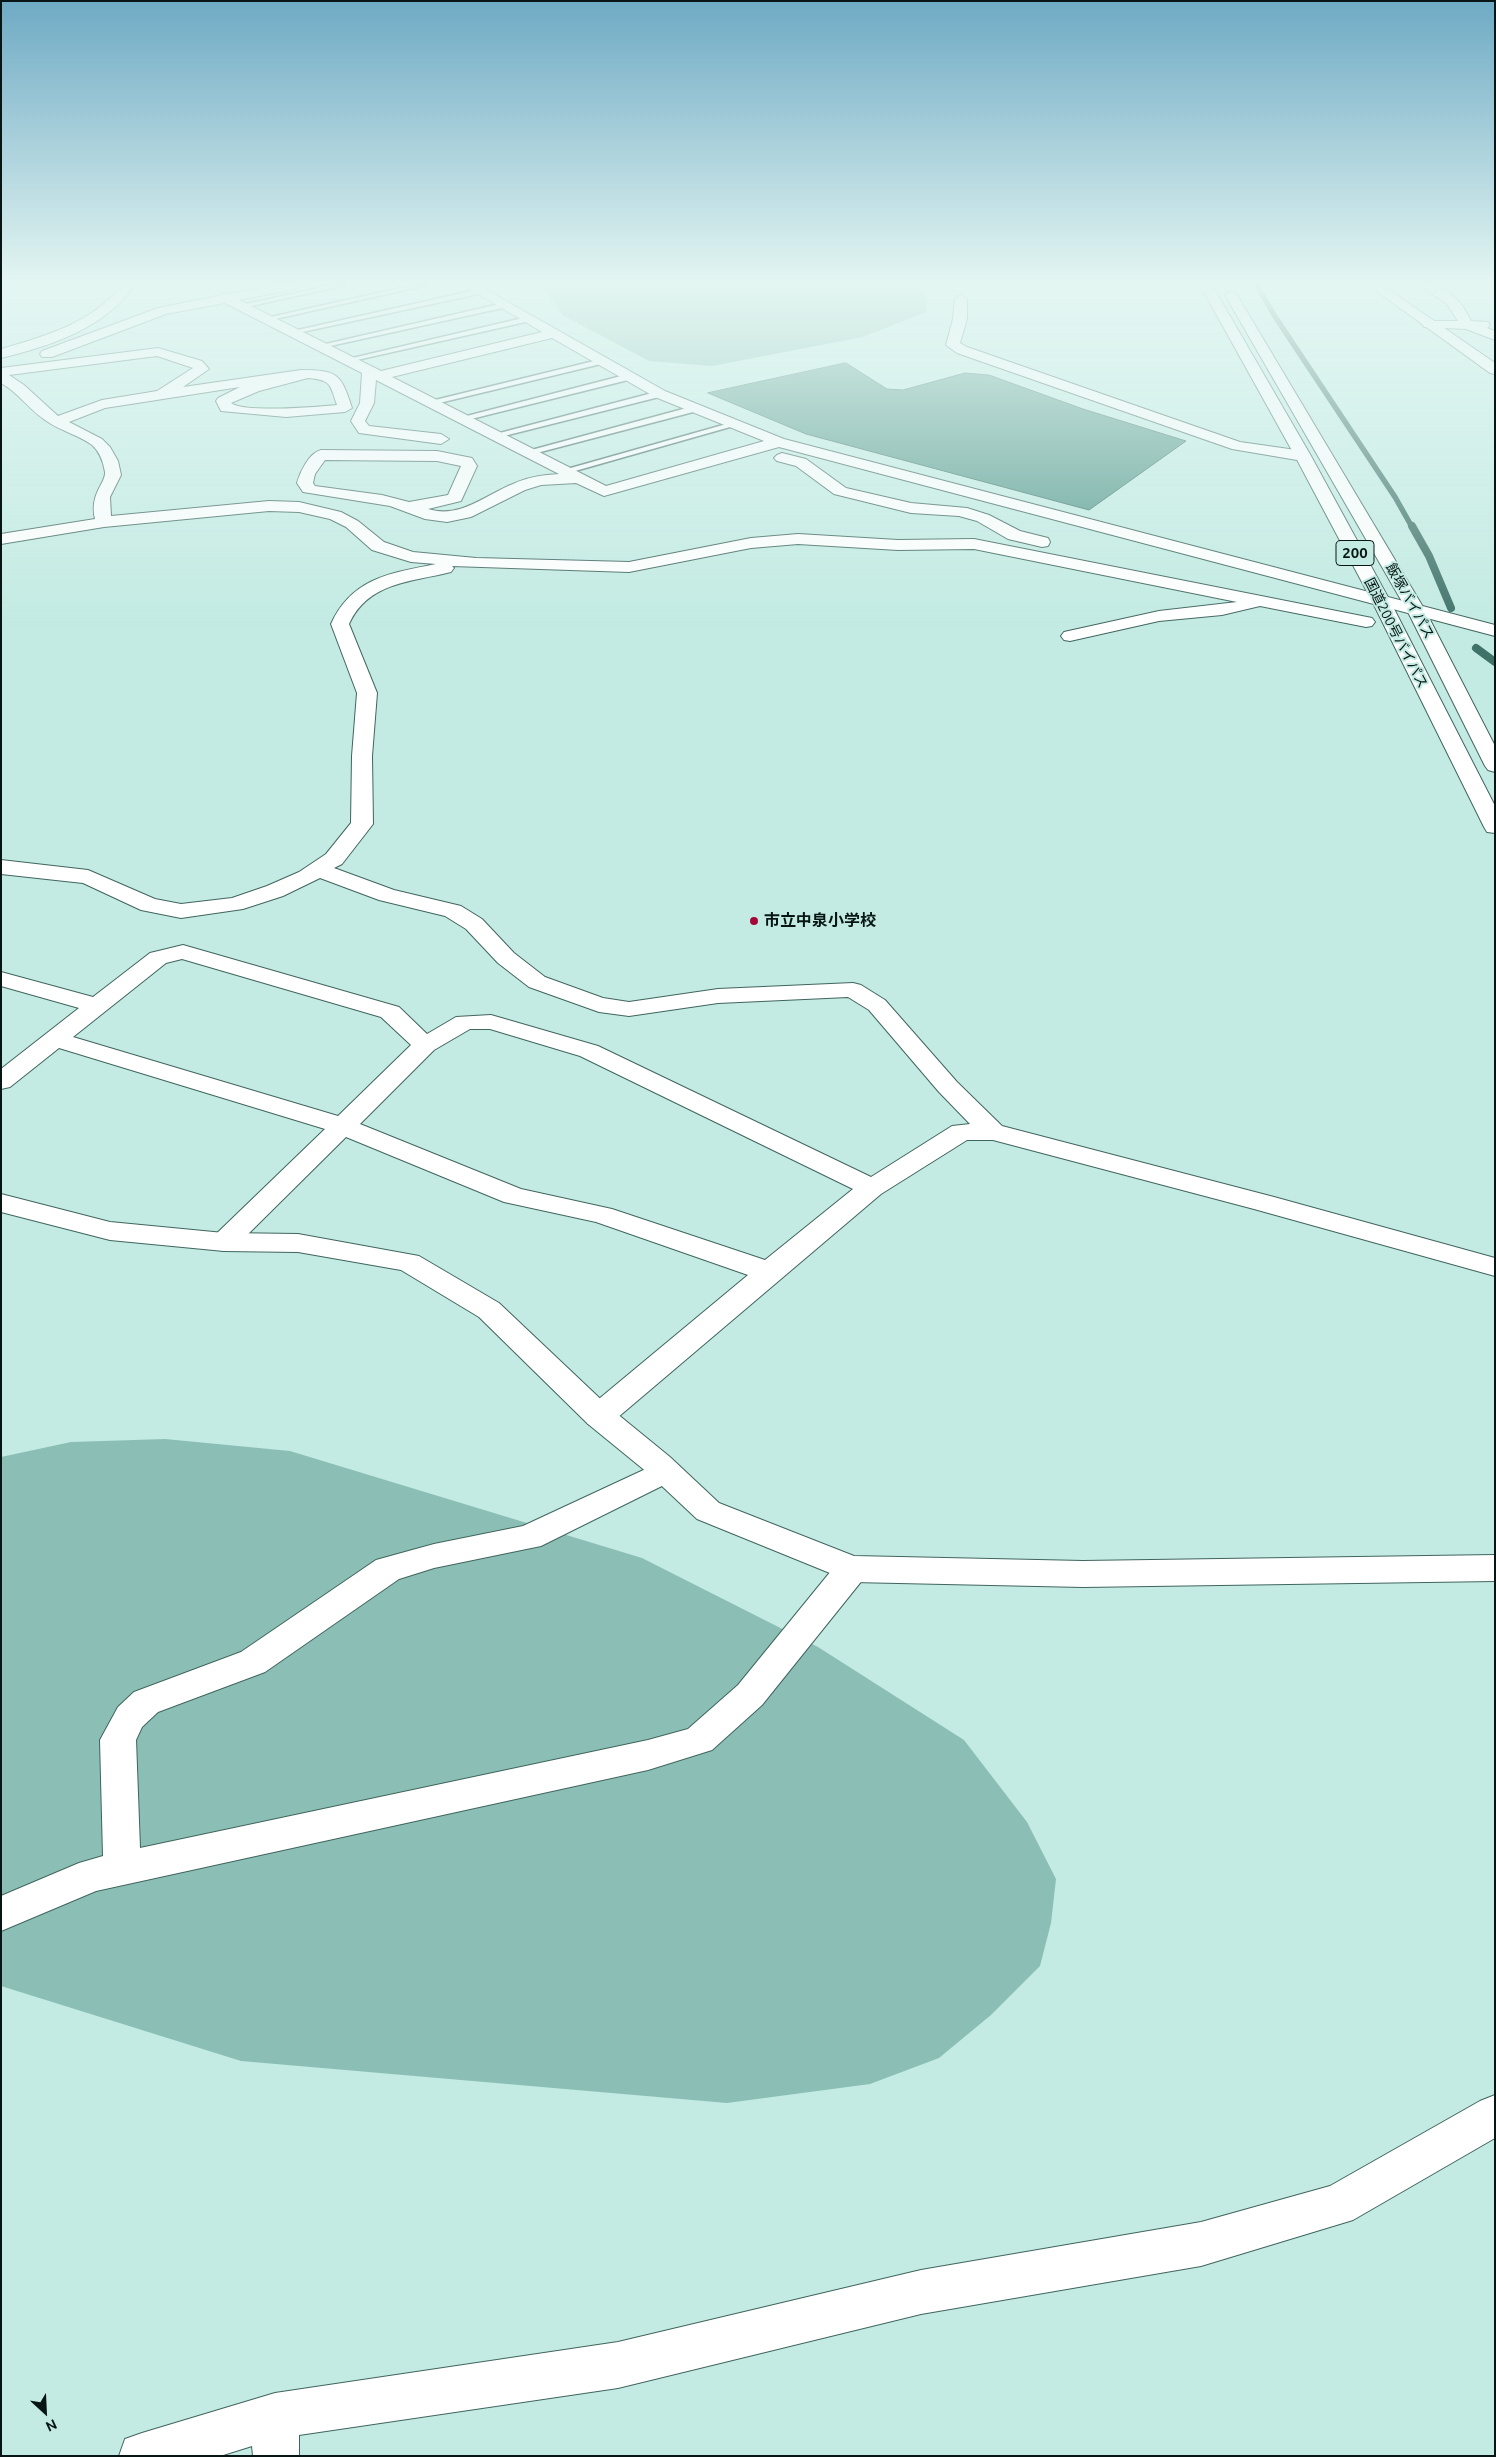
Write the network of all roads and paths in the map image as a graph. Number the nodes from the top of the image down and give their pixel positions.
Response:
1 (30, 400) edge
2 (130, 400) edge
3 (224, 400) edge
4 (342, 400) edge
5 (367, 400) edge
6 (426, 400) edge
7 (441, 400) edge
8 (538, 400) edge
9 (637, 400) edge
10 (673, 400) edge
11 (1104, 400) edge
12 (1271, 400) edge
13 (1292, 400) edge
14 (431, 402) junction
15 (345, 408) junction
16 (694, 409) junction
17 (363, 410) junction
18 (463, 418) junction
19 (58, 421) junction
20 (732, 425) junction
21 (496, 435) junction
22 (455, 440) dead end
23 (474, 441) dead end
24 (779, 442) junction
25 (512, 444) junction
26 (751, 450) junction
27 (529, 452) junction
28 (377, 456) junction
29 (1303, 456) junction
30 (565, 471) junction
31 (580, 478) junction
32 (355, 498) junction
33 (408, 508) junction
34 (104, 522) junction
35 (1, 539) edge
36 (1189, 550) junction
37 (476, 563) junction
38 (1119, 574) junction
39 (1267, 601) junction
40 (1381, 601) junction
41 (1417, 612) junction
42 (1366, 622) dead end
43 (1495, 631) edge
44 (1070, 636) dead end
45 (1495, 766) edge
46 (1495, 827) edge
47 (1, 867) edge
48 (318, 870) junction
49 (1, 979) edge
50 (97, 1006) junction
51 (56, 1039) junction
52 (425, 1045) junction
53 (1, 1082) edge
54 (343, 1126) junction
55 (993, 1132) junction
56 (872, 1188) junction
57 (1, 1203) edge
58 (224, 1242) junction
59 (1495, 1267) edge
60 (770, 1272) junction
61 (599, 1416) junction
62 (665, 1470) junction
63 (852, 1568) junction
64 (1495, 1568) edge
65 (122, 1868) junction
66 (1, 1914) edge
67 (1495, 2115) edge
68 (276, 2436) edge
69 (142, 2456) edge

1 - 19 main road
2 - 19 main road
3 - 15 main road
4 - 15 main road
5 - 17 main road
6 - 14 main road
7 - 14 lane
8 - 18 lane
9 - 21 lane
10 - 16 main road
11 - 29 main road
12 - 29 main road, 国道200号バイパス / 200
13 - 41 main road, 飯塚バイパス / 200
14 - 18 main road
15 - 17 main road
16 - 20 main road
16 - 27 lane
17 - 22 main road
18 - 21 main road
19 - 34 main road
20 - 24 main road
20 - 30 lane
21 - 25 main road
23 - 25 main road
24 - 26 main road
24 - 36 main road
25 - 27 main road
26 - 31 main road
26 - 38 main road
27 - 30 main road
28 - 32 main road
28 - 32 main road
28 - 33 main road
29 - 40 main road, 国道200号バイパス / 200
30 - 31 main road
31 - 33 main road
32 - 33 main road
34 - 35 main road
34 - 37 main road
36 - 38 main road
36 - 40 main road
37 - 38 main road
37 - 48 main road
38 - 39 main road
39 - 42 main road
39 - 44 main road
40 - 41 main road
40 - 46 main road, 国道200号バイパス / 200
41 - 43 main road
41 - 45 main road, 飯塚バイパス / 200
47 - 48 main road
48 - 55 main road
49 - 50 main road
50 - 51 main road
50 - 52 main road
51 - 53 main road
51 - 54 main road
52 - 54 main road
52 - 56 main road
54 - 58 main road
54 - 60 main road
55 - 56 main road
55 - 59 main road
56 - 60 main road
57 - 58 main road
58 - 61 main road
60 - 61 main road
61 - 62 main road
62 - 63 main road
62 - 65 main road
63 - 64 main road
63 - 65 main road
65 - 66 main road
67 - 68 main road
68 - 69 main road

